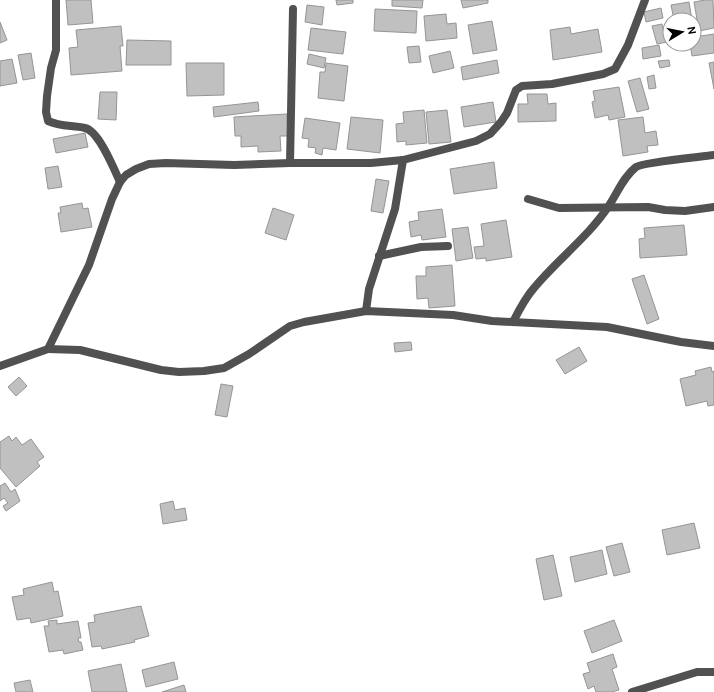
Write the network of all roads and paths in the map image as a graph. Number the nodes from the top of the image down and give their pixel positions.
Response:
1 (56, 0) edge
2 (645, 0) edge
3 (293, 9) dead end
4 (714, 155) edge
5 (403, 160) junction
6 (290, 163) junction
7 (120, 182) junction
8 (528, 199) dead end
9 (608, 207) junction
10 (714, 207) edge
11 (448, 246) dead end
12 (379, 256) junction
13 (366, 311) junction
14 (513, 322) junction
15 (714, 346) edge
16 (48, 349) junction
17 (0, 366) edge
18 (714, 672) edge
19 (632, 692) edge

1 - 7 street
2 - 5 street
3 - 6 street
4 - 9 street
5 - 6 street
5 - 12 street
6 - 7 street
7 - 16 street
8 - 9 street
9 - 10 street
9 - 14 street
11 - 12 street
12 - 13 street
13 - 14 street
13 - 16 street
14 - 15 street
16 - 17 street
18 - 19 street

